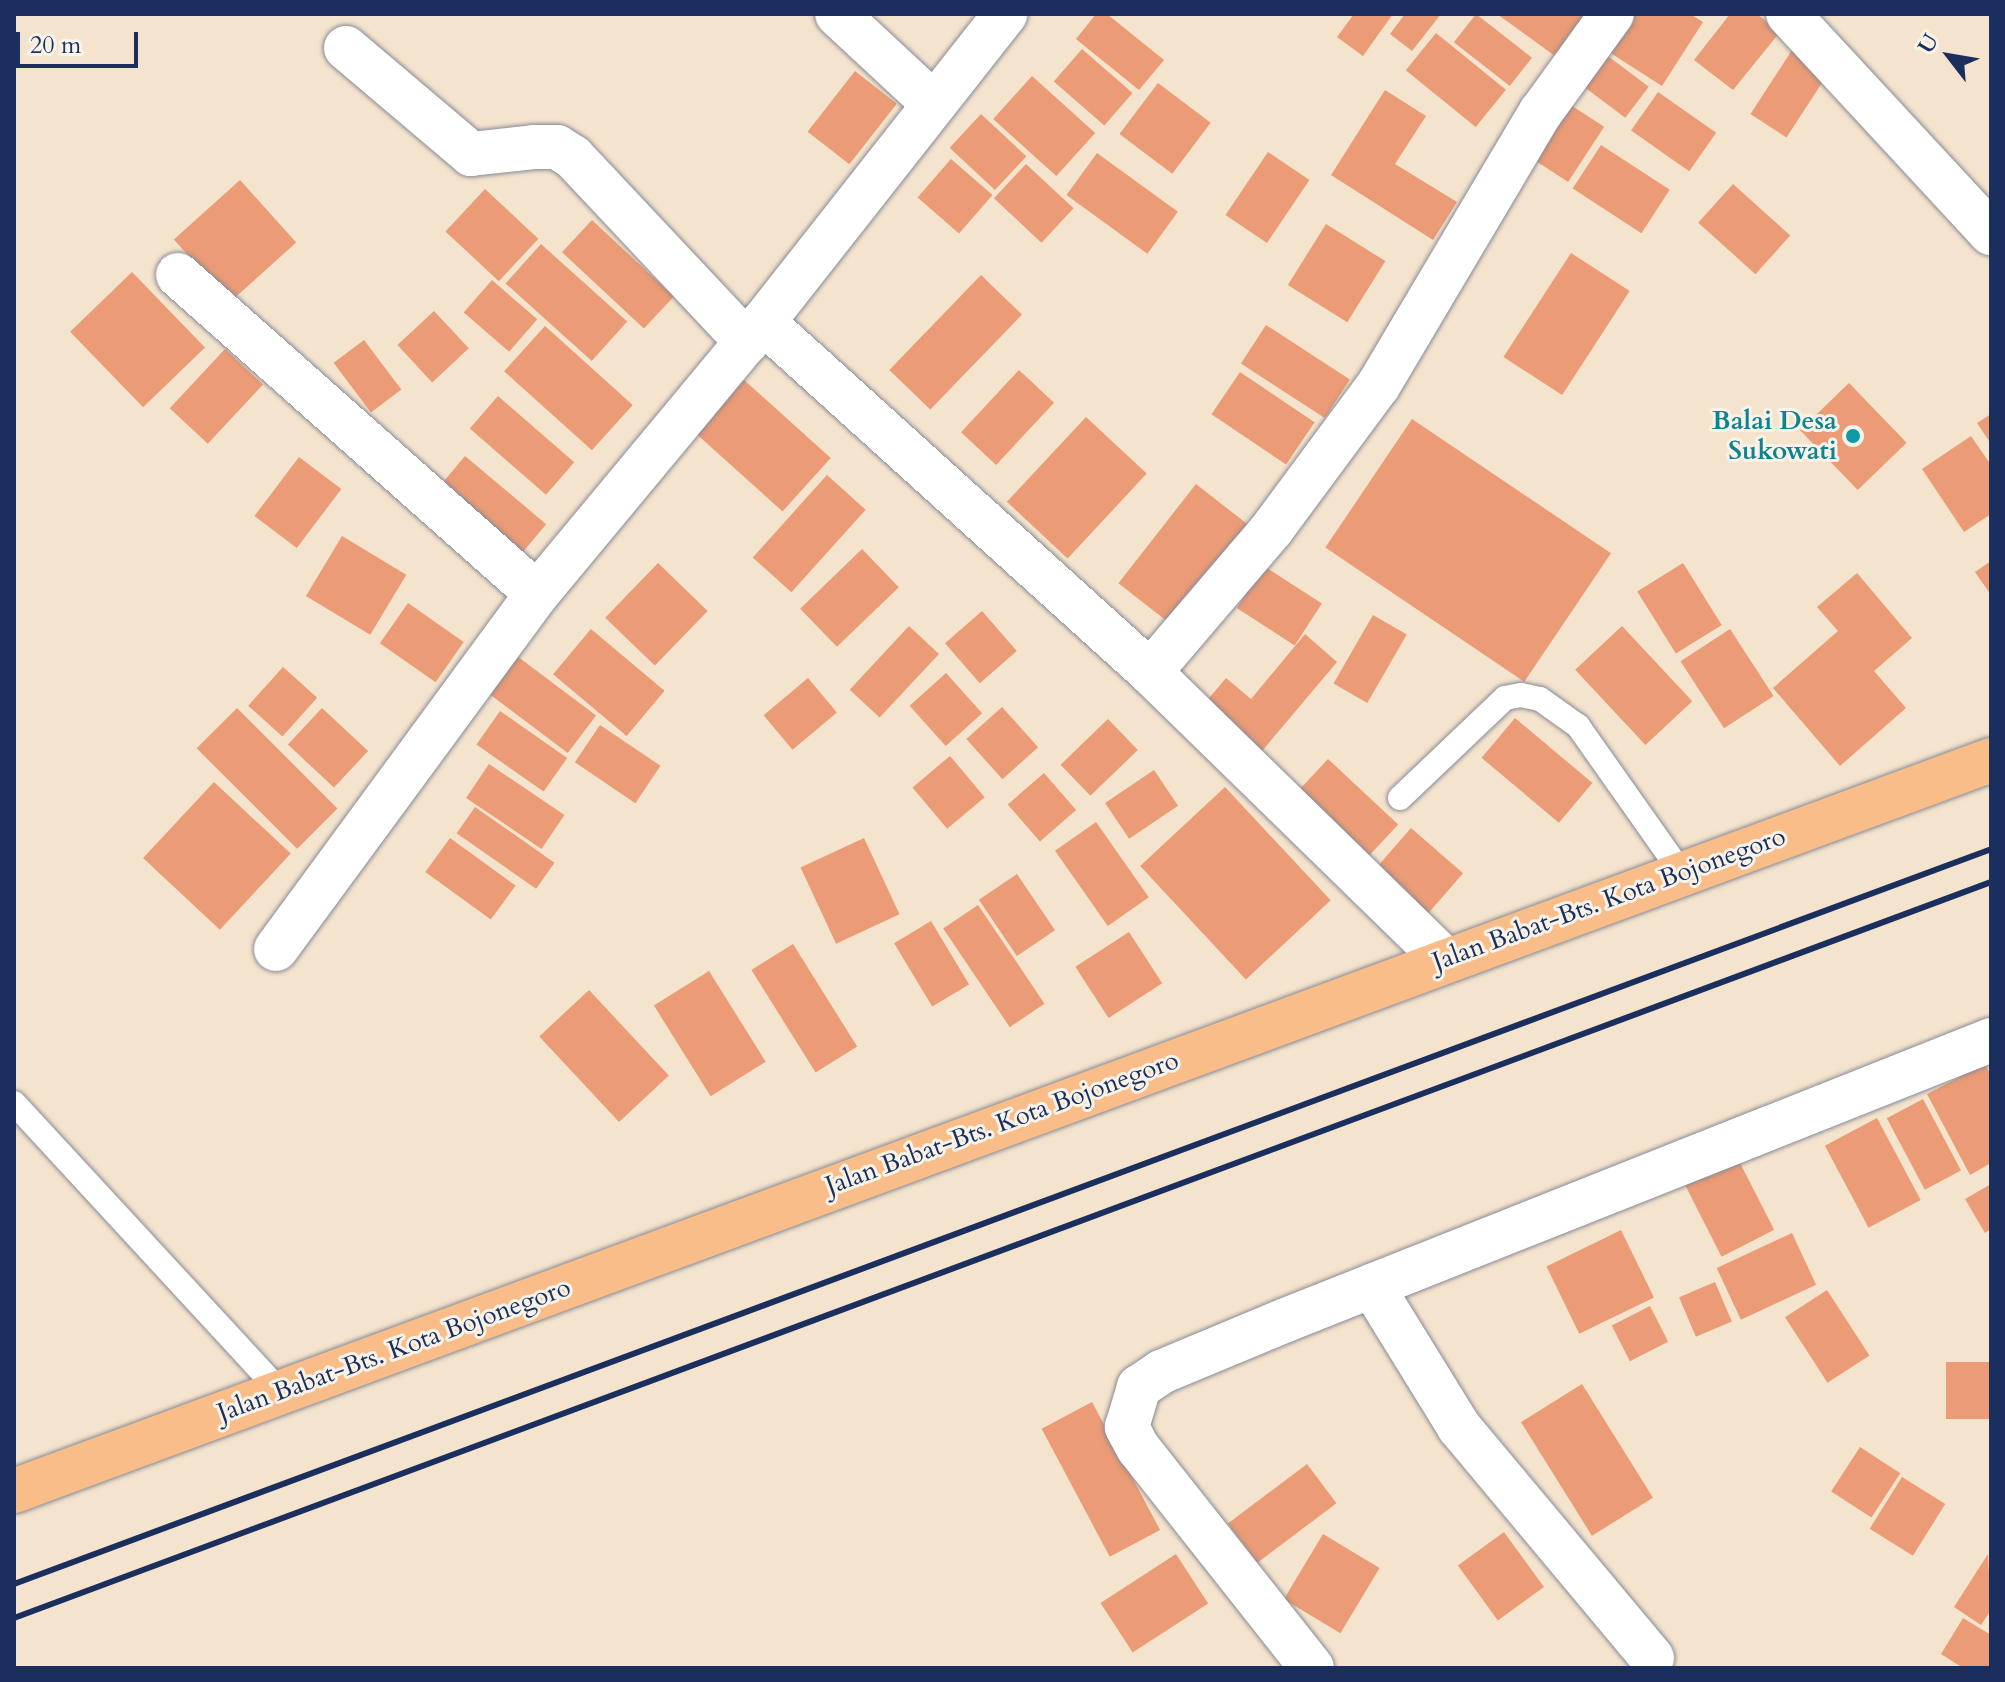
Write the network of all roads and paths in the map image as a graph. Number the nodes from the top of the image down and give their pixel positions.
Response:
1 (837, 14) edge
2 (1005, 14) edge
3 (1612, 14) edge
4 (1788, 14) edge
5 (346, 48) dead end
6 (934, 104) junction
7 (1991, 233) edge
8 (178, 275) dead end
9 (755, 332) junction
10 (537, 594) junction
11 (1150, 672) junction
12 (1991, 760) edge
13 (1400, 798) dead end
14 (1681, 872) junction
15 (276, 949) dead end
16 (1444, 959) junction
17 (1991, 1040) edge
18 (14, 1103) edge
19 (1372, 1286) junction
20 (281, 1392) junction
21 (14, 1491) edge
22 (1652, 1658) dead end
23 (1312, 1668) edge

1 - 6 street
2 - 6 street
3 - 11 street
4 - 7 street
5 - 9 street
6 - 9 street
8 - 10 street
9 - 10 street
9 - 11 street
10 - 15 street
11 - 16 street
12 - 14 highway, Jalan Babat-Bts. Kota Bojonegoro
13 - 14 lane
14 - 16 highway, Jalan Babat-Bts. Kota Bojonegoro
16 - 20 highway, Jalan Babat-Bts. Kota Bojonegoro
17 - 19 street
18 - 20 lane
19 - 22 street
19 - 23 street
20 - 21 highway, Jalan Babat-Bts. Kota Bojonegoro

